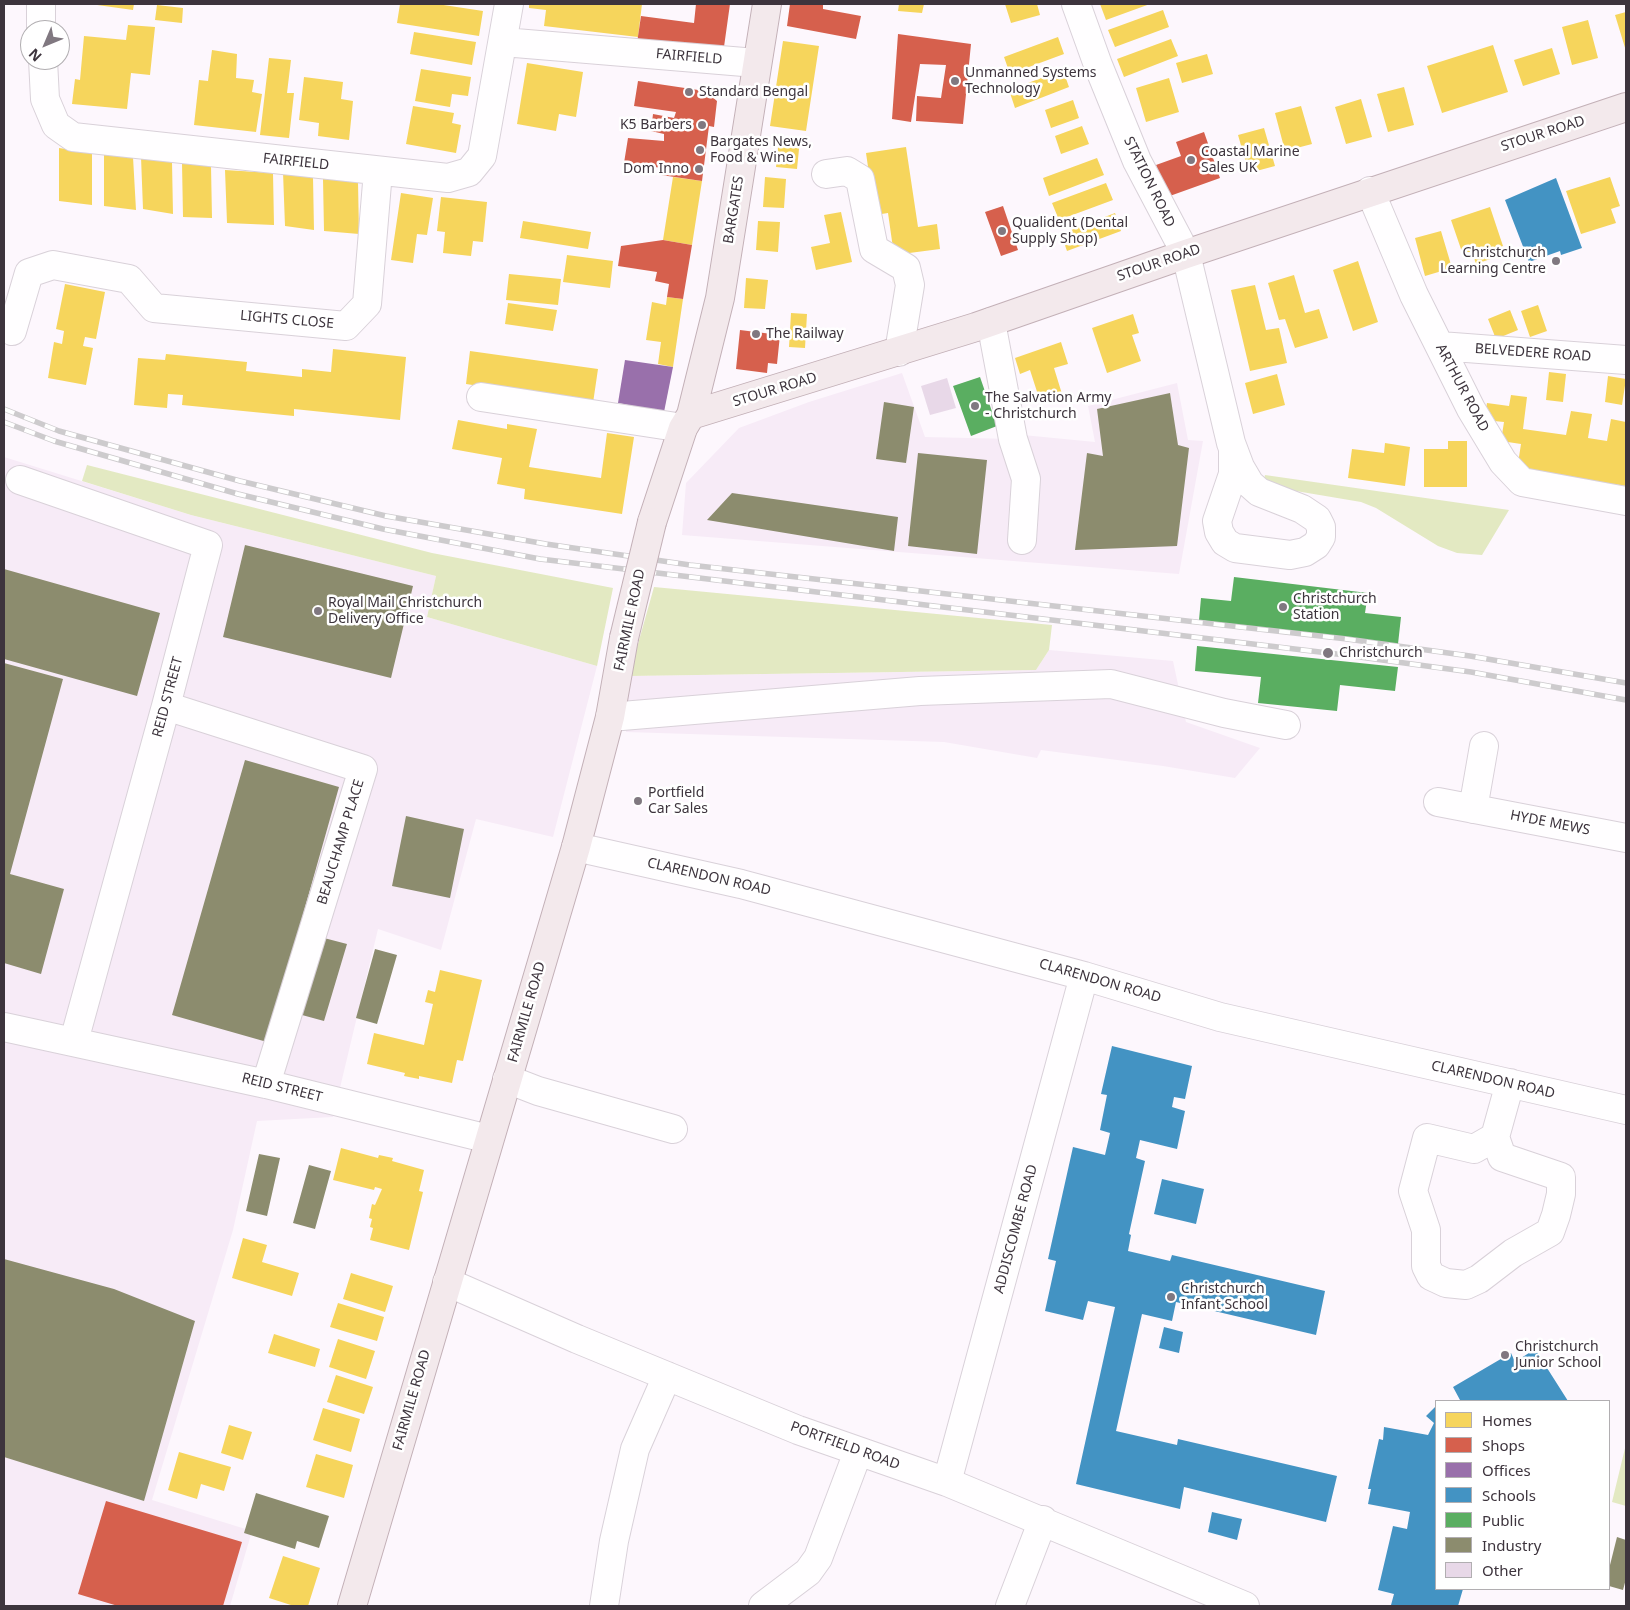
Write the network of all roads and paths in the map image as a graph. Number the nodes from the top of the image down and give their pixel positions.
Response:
1 (41, 4) edge
2 (508, 4) edge
3 (767, 4) edge
4 (1076, 4) edge
5 (40, 20) edge
6 (503, 42) junction
7 (756, 63) junction
8 (44, 70) edge
9 (1626, 107) edge
10 (378, 171) junction
11 (826, 174) dead end
12 (1370, 191) junction
13 (1186, 254) junction
14 (990, 322) junction
15 (12, 332) dead end
16 (1440, 346) junction
17 (899, 352) junction
18 (1626, 360) edge
19 (481, 397) dead end
20 (687, 421) junction
21 (1233, 450) dead end
22 (20, 480) dead end
23 (1626, 501) edge
24 (1022, 540) dead end
25 (166, 706) junction
26 (610, 716) junction
27 (1286, 725) dead end
28 (1484, 746) dead end
29 (1438, 802) dead end
30 (1473, 808) junction
31 (1626, 838) edge
32 (576, 847) junction
33 (1084, 976) junction
34 (4, 1028) edge
35 (74, 1041) junction
36 (507, 1079) junction
37 (266, 1084) junction
38 (1510, 1084) junction
39 (1626, 1110) edge
40 (673, 1129) dead end
41 (1495, 1137) junction
42 (489, 1139) junction
43 (447, 1282) junction
44 (668, 1376) junction
45 (858, 1452) junction
46 (947, 1482) junction
47 (1043, 1520) junction
48 (352, 1606) edge
49 (604, 1606) edge
50 (763, 1606) edge
51 (1010, 1606) edge
52 (1245, 1606) edge

1 - 5 street
2 - 6 street, FAIRFIELD
3 - 7 main road, BARGATES
4 - 13 street, STATION ROAD
6 - 7 street, FAIRFIELD
6 - 10 street, FAIRFIELD
7 - 20 main road, BARGATES
8 - 10 street, FAIRFIELD
9 - 12 main road, STOUR ROAD
10 - 15 street, LIGHTS CLOSE
11 - 17 street
12 - 13 main road, STOUR ROAD
12 - 16 street, ARTHUR ROAD
13 - 14 main road, STOUR ROAD
13 - 21 street, STATION ROAD
14 - 17 main road, STOUR ROAD
14 - 24 street
16 - 18 street, BELVEDERE ROAD
16 - 23 street, ARTHUR ROAD
17 - 20 main road, STOUR ROAD
19 - 20 street
20 - 26 main road, FAIRMILE ROAD, bridge
22 - 25 street, REID STREET
25 - 35 street, REID STREET
25 - 37 street, BEAUCHAMP PLACE
26 - 27 street
26 - 32 main road, FAIRMILE ROAD
28 - 30 street
29 - 30 street, HYDE MEWS
30 - 31 street, HYDE MEWS
32 - 33 street, CLARENDON ROAD
32 - 36 main road, FAIRMILE ROAD
33 - 38 street, CLARENDON ROAD
33 - 46 street, ADDISCOMBE ROAD
34 - 35 street, REID STREET
35 - 37 street, REID STREET
36 - 40 street
36 - 42 main road, FAIRMILE ROAD
37 - 42 street, REID STREET
38 - 39 street, CLARENDON ROAD
38 - 41 street
41 - 41 street
42 - 43 main road, FAIRMILE ROAD
43 - 44 street, PORTFIELD ROAD
43 - 48 main road, FAIRMILE ROAD
44 - 45 street, PORTFIELD ROAD
44 - 49 street
45 - 46 street, PORTFIELD ROAD
45 - 50 street
46 - 47 street, PORTFIELD ROAD
47 - 51 street
47 - 52 street, PORTFIELD ROAD

